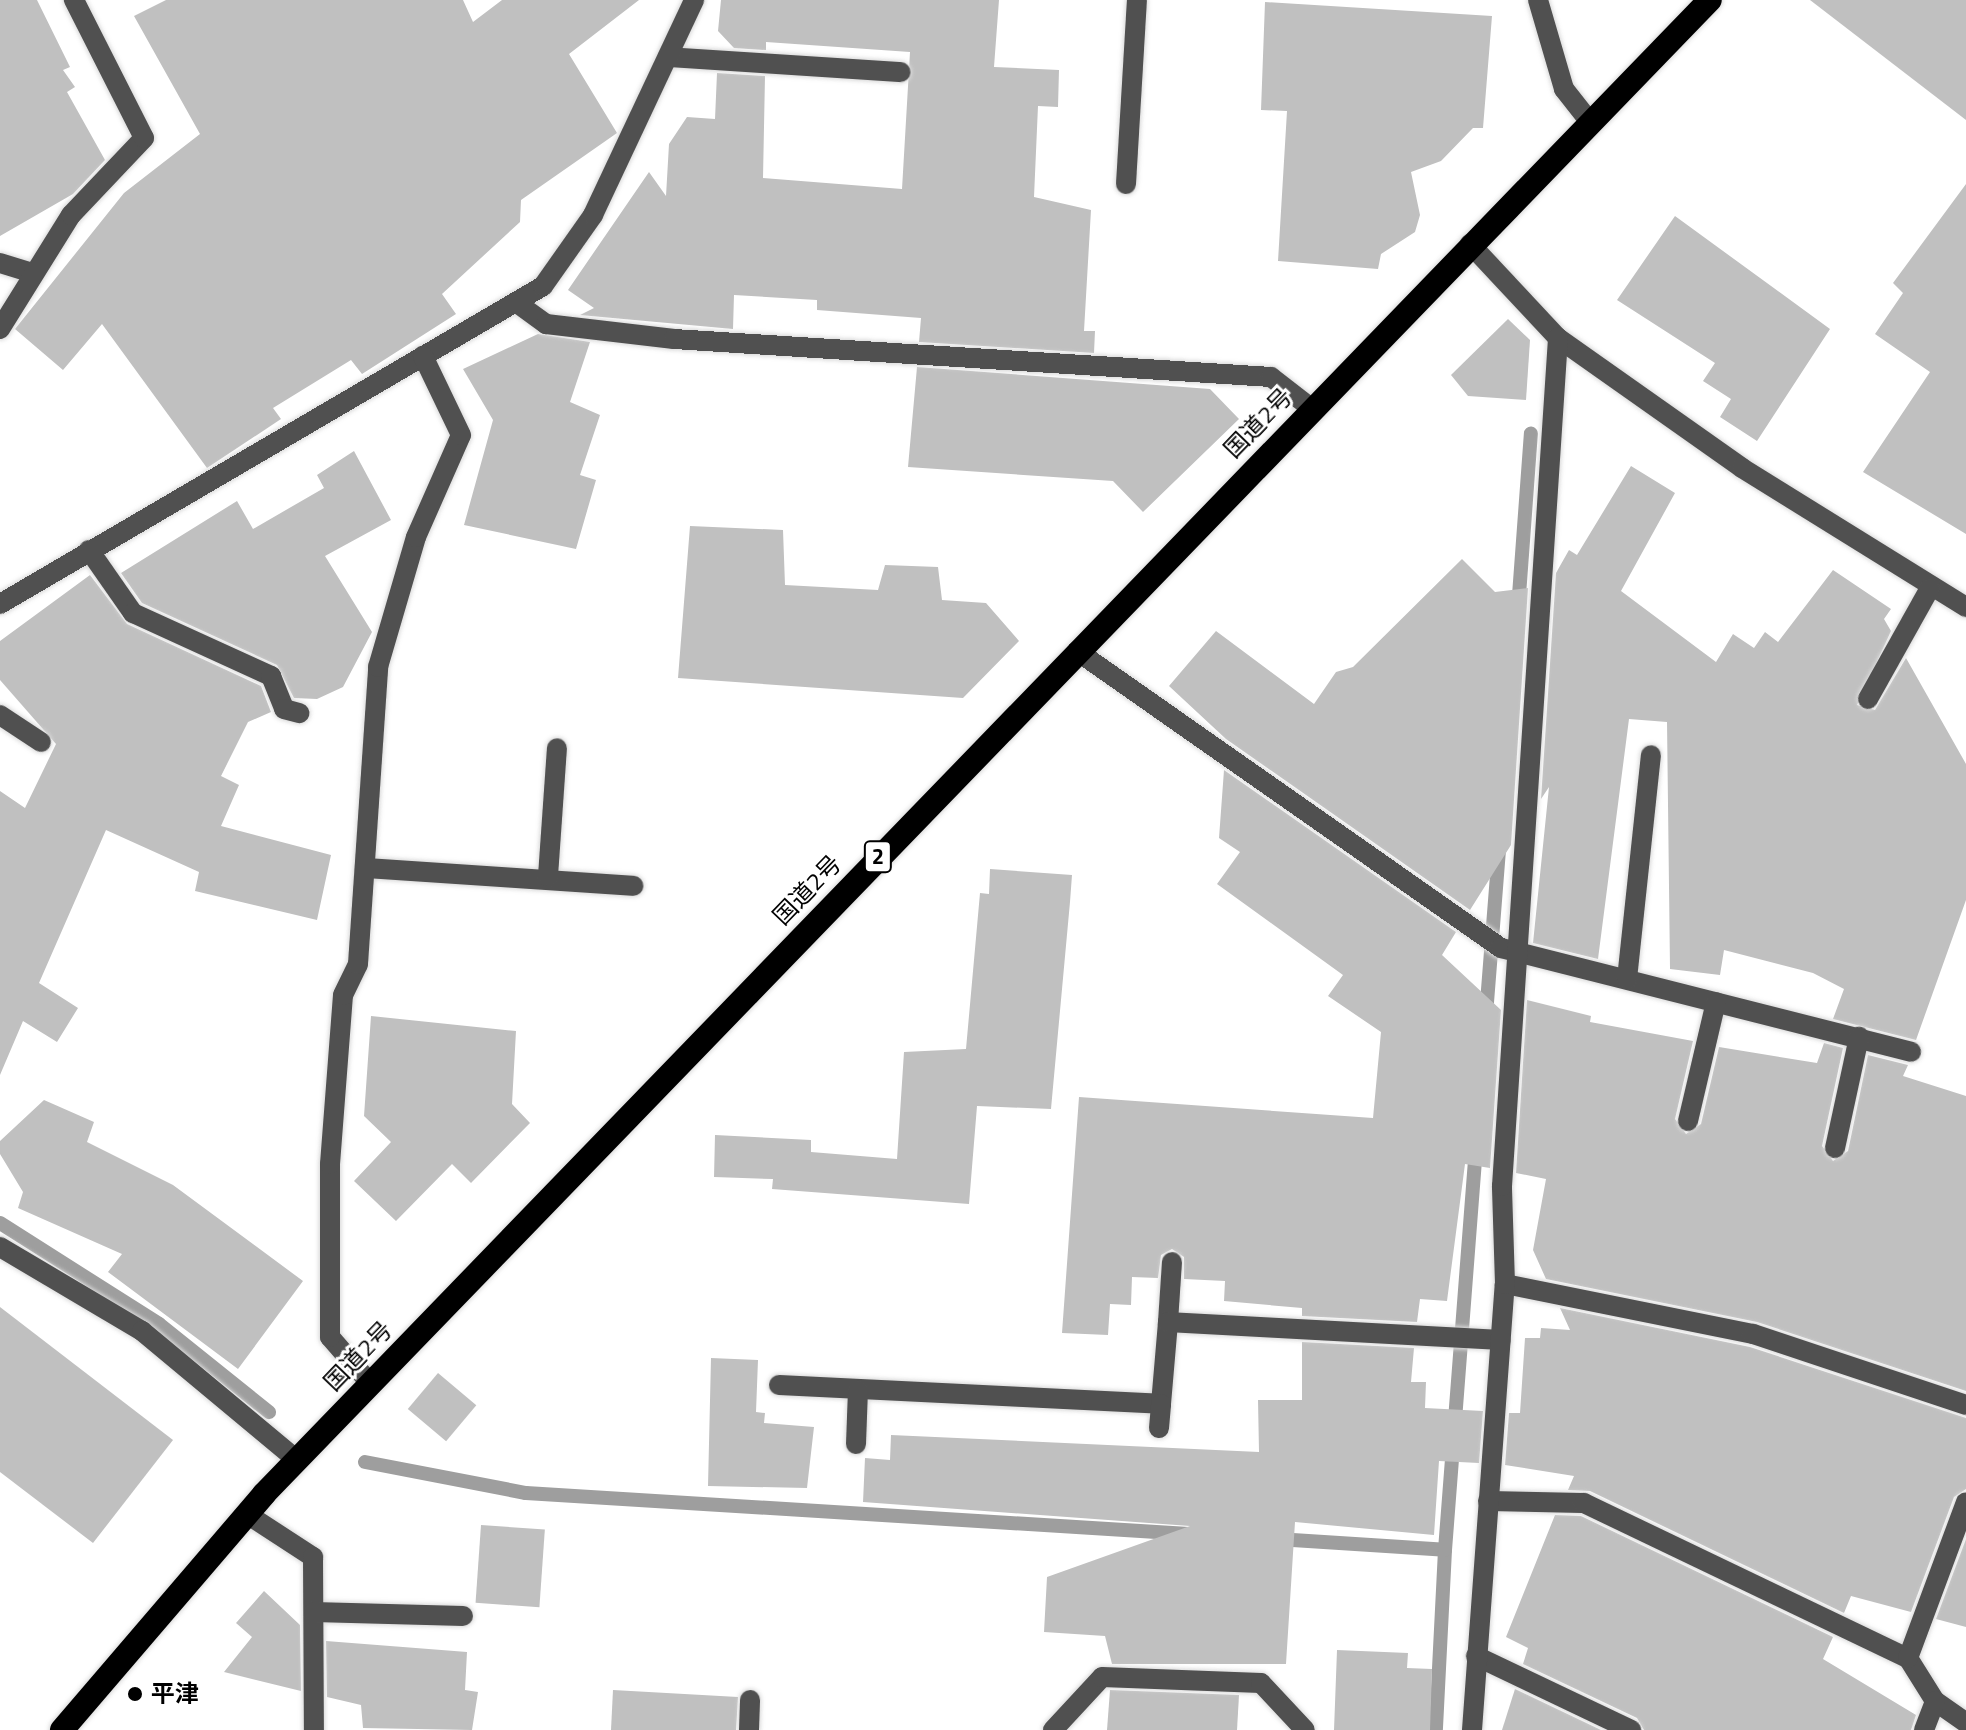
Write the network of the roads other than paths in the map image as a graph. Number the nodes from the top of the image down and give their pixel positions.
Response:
1 (74, 0) edge
2 (694, 0) edge
3 (1137, 0) edge
4 (1538, 0) edge
5 (1710, 0) edge
6 (668, 57) junction
7 (901, 72) dead end
8 (1590, 122) junction
9 (1126, 184) dead end
10 (1470, 244) junction
11 (0, 263) edge
12 (32, 273) junction
13 (517, 303) junction
14 (0, 329) edge
15 (1558, 338) junction
16 (423, 356) junction
17 (1311, 408) junction
18 (89, 550) junction
19 (1930, 588) junction
20 (4, 591) edge
21 (1966, 607) edge
22 (1077, 651) junction
23 (1868, 699) dead end
24 (299, 713) dead end
25 (0, 715) edge
26 (41, 742) dead end
27 (557, 748) dead end
28 (1651, 755) dead end
29 (365, 868) junction
30 (548, 876) junction
31 (633, 886) dead end
32 (1509, 950) junction
33 (1627, 979) junction
34 (1716, 1002) junction
35 (1859, 1037) junction
36 (1911, 1052) dead end
37 (1688, 1121) dead end
38 (1835, 1148) dead end
39 (0, 1247) edge
40 (1172, 1262) dead end
41 (1505, 1284) junction
42 (1168, 1322) junction
43 (1501, 1340) junction
44 (370, 1383) junction
45 (779, 1385) dead end
46 (858, 1390) junction
47 (1161, 1404) junction
48 (1966, 1405) edge
49 (1159, 1428) dead end
50 (856, 1444) dead end
51 (297, 1460) junction
52 (1488, 1501) junction
53 (1966, 1502) edge
54 (247, 1514) junction
55 (314, 1612) junction
56 (463, 1616) dead end
57 (1476, 1656) junction
58 (1908, 1658) junction
59 (750, 1700) dead end
60 (1935, 1701) junction
61 (1966, 1723) edge
62 (62, 1730) edge
63 (314, 1730) edge
64 (749, 1730) edge
65 (1053, 1730) edge
66 (1305, 1730) edge
67 (1472, 1730) edge
68 (1631, 1730) edge
69 (1924, 1730) edge

1 - 12 street
2 - 6 street
3 - 9 street
4 - 8 street
5 - 8 highway, 国道2号 / 2
6 - 7 street
6 - 13 street
8 - 10 highway, 国道2号 / 2
10 - 15 street
10 - 17 highway, 国道2号 / 2
11 - 12 street
12 - 14 street
13 - 16 street
13 - 17 street
15 - 19 street
15 - 32 street
16 - 18 street
16 - 29 street
17 - 22 highway, 国道2号 / 2
18 - 20 street
18 - 24 street
19 - 21 street
19 - 23 street
22 - 32 street
22 - 44 highway, 国道2号 / 2
25 - 26 street
27 - 30 street
28 - 33 street
29 - 30 street
29 - 44 street
30 - 31 street
32 - 33 street
32 - 41 street
33 - 34 street
34 - 35 street
34 - 37 street
35 - 36 street
35 - 38 street
39 - 51 street
40 - 42 street
41 - 43 street
41 - 48 street
42 - 43 street
42 - 47 street
43 - 52 street
44 - 51 highway, 国道2号 / 2
45 - 46 street
46 - 47 street
46 - 50 street
47 - 49 street
51 - 54 highway, 国道2号 / 2
52 - 57 street
52 - 58 street
53 - 58 street
54 - 55 street
54 - 62 highway, 国道2号 / 2
55 - 56 street
55 - 63 street
57 - 67 street
57 - 68 street
58 - 60 street
59 - 64 street
60 - 61 street
60 - 69 street
65 - 66 street

